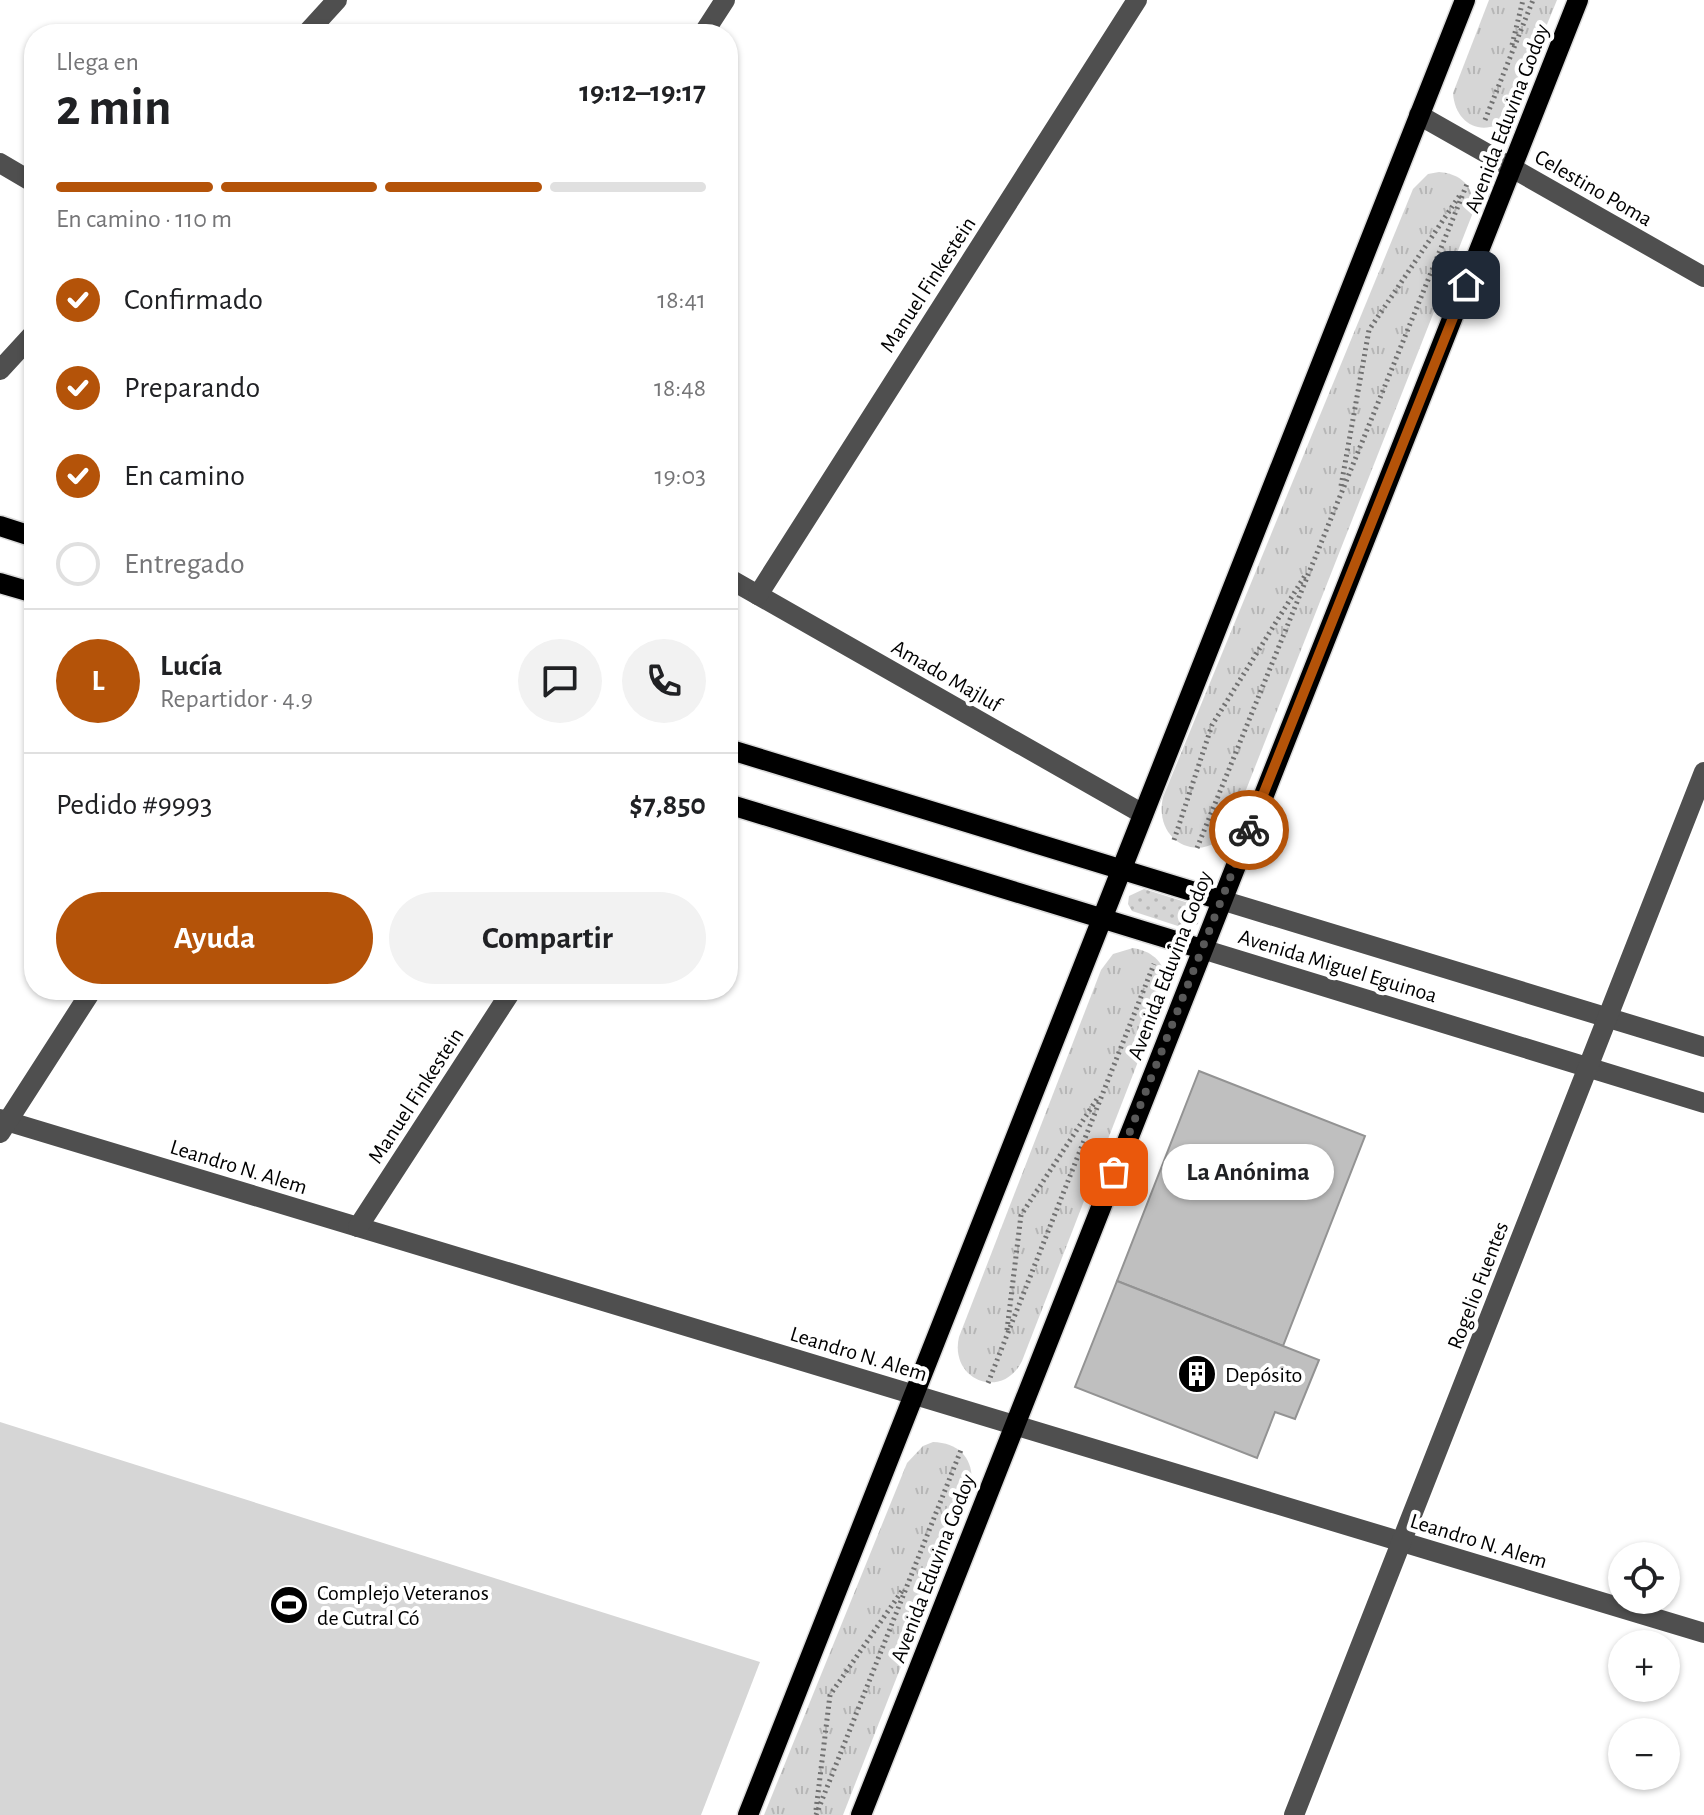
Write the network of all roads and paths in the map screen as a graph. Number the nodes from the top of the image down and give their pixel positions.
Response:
1 (337, 0) edge
2 (725, 0) edge
3 (1137, 0) edge
4 (1465, 0) edge
5 (1523, 0) edge
6 (1533, 0) edge
7 (1578, 0) edge
8 (315, 24) edge
9 (709, 24) edge
10 (1505, 69) junction
11 (1419, 115) junction
12 (1482, 129) dead end
13 (0, 163) edge
14 (1512, 168) junction
15 (24, 177) edge
16 (1704, 277) edge
17 (24, 344) edge
18 (0, 370) edge
19 (1339, 499) junction
20 (0, 526) edge
21 (24, 534) edge
22 (1313, 562) junction
23 (0, 583) edge
24 (738, 584) edge
25 (24, 590) edge
26 (758, 595) junction
27 (738, 752) edge
28 (1704, 772) edge
29 (738, 807) edge
30 (1143, 814) junction
31 (1174, 840) dead end
32 (1197, 848) dead end
33 (1121, 870) junction
34 (1221, 900) junction
35 (1102, 918) junction
36 (1202, 949) junction
37 (1156, 958) dead end
38 (85, 1000) edge
39 (506, 1000) edge
40 (1607, 1018) junction
41 (1704, 1047) edge
42 (1588, 1067) junction
43 (1105, 1087) junction
44 (1704, 1103) edge
45 (3, 1124) edge
46 (358, 1227) junction
47 (1006, 1339) junction
48 (988, 1383) dead end
49 (914, 1395) junction
50 (1014, 1425) junction
51 (961, 1450) dead end
52 (1401, 1542) junction
53 (909, 1581) junction
54 (1704, 1633) edge
55 (748, 1815) edge
56 (816, 1815) edge
57 (861, 1815) edge
58 (1294, 1815) edge

1 - 8 street
2 - 9 street
3 - 26 street, Manuel Finkestein
4 - 11 main road
5 - 10 path
6 - 10 path
7 - 14 main road, Avenida Eduvina Godoy
10 - 12 path
11 - 14 street, Celestino Poma
11 - 30 main road
13 - 15 street
14 - 16 street, Celestino Poma
14 - 34 main road, Avenida Eduvina Godoy
17 - 18 street
19 - 19 path
19 - 22 path
20 - 21 main road
22 - 31 path
22 - 32 path
23 - 25 main road
24 - 26 street, Amado Majluf
26 - 30 street, Amado Majluf
27 - 33 main road, Avenida Miguel Eguinoa
28 - 40 street, Rogelio Fuentes
29 - 35 main road, Avenida Miguel Eguinoa
30 - 33 main road
33 - 34 main road, Avenida Miguel Eguinoa
33 - 35 main road
34 - 36 main road, Avenida Eduvina Godoy
34 - 40 street, Avenida Miguel Eguinoa
35 - 36 main road, Avenida Miguel Eguinoa
35 - 49 main road
36 - 42 street, Avenida Miguel Eguinoa
36 - 50 main road, Avenida Eduvina Godoy
37 - 43 path
38 - 45 street
39 - 46 street, Manuel Finkestein
40 - 41 street, Avenida Miguel Eguinoa
40 - 42 street, Rogelio Fuentes
42 - 44 street, Avenida Miguel Eguinoa
42 - 52 street, Rogelio Fuentes
43 - 47 path
43 - 47 path
45 - 46 street, Leandro N. Alem
46 - 49 street, Leandro N. Alem
47 - 48 path
49 - 50 street, Leandro N. Alem
49 - 55 main road
50 - 52 street, Leandro N. Alem
50 - 57 main road, Avenida Eduvina Godoy
51 - 53 path
52 - 54 street, Leandro N. Alem
52 - 58 street, Rogelio Fuentes
53 - 56 path
53 - 56 path

